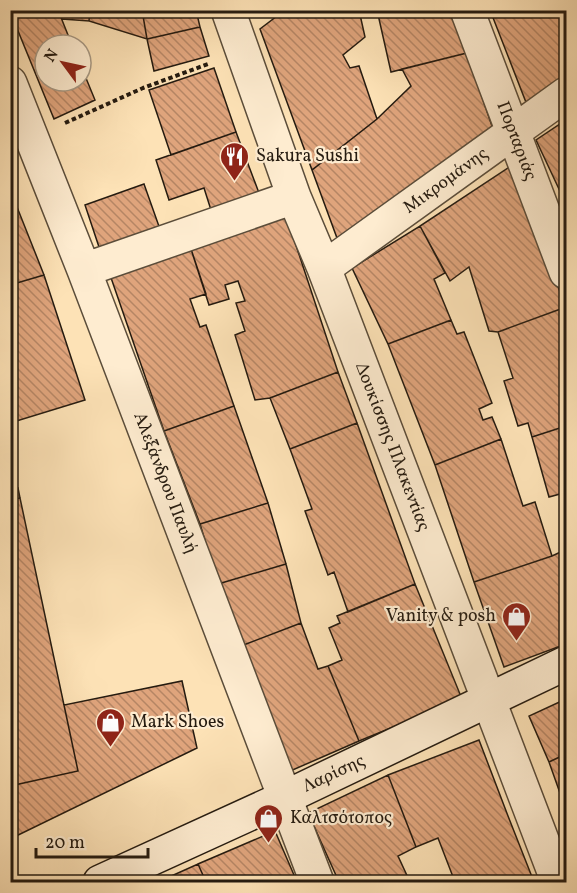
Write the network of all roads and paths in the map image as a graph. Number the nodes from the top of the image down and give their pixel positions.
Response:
1 (468, 10) edge
2 (240, 25) edge
3 (10, 83) edge
4 (567, 94) edge
5 (513, 133) junction
6 (32, 138) junction
7 (294, 197) junction
8 (324, 268) junction
9 (84, 270) junction
10 (567, 272) edge
11 (567, 663) edge
12 (488, 701) junction
13 (285, 798) junction
14 (100, 882) edge
15 (317, 882) edge
16 (558, 882) edge

1 - 5 street, Πορταριάς
2 - 6 path
2 - 7 street, Δουκίσσης Πλακεντίας
3 - 6 street, Αλεξάνδρου Παυλή
4 - 5 street, Μικρομάνης
5 - 8 street, Μικρομάνης
5 - 10 street, Πορταριάς
6 - 9 street, Αλεξάνδρου Παυλή
7 - 8 street, Δουκίσσης Πλακεντίας
7 - 9 street
8 - 12 street, Δουκίσσης Πλακεντίας
9 - 13 street, Αλεξάνδρου Παυλή
11 - 12 street, Λαρίσης
12 - 13 street, Λαρίσης
12 - 16 street, Δουκίσσης Πλακεντίας
13 - 14 street, Λαρίσης
13 - 15 street, Αλεξάνδρου Παυλή

